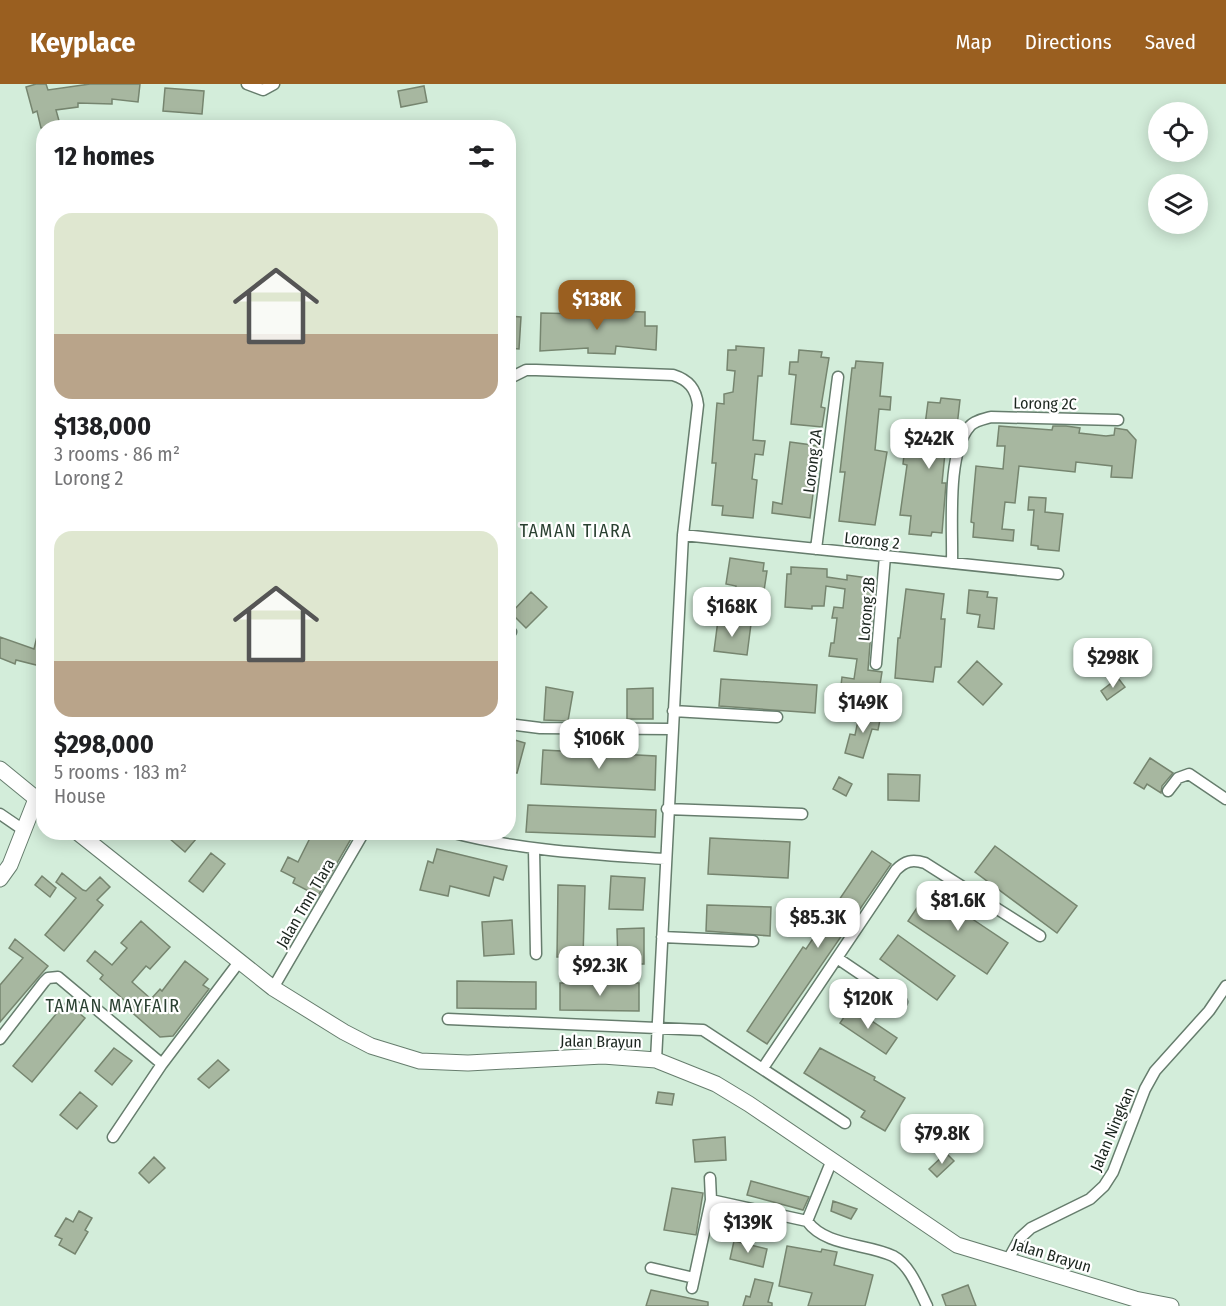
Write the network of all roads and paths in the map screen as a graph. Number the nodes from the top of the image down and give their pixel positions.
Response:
1 (247, 84) edge
2 (274, 84) edge
3 (516, 376) edge
4 (838, 377) dead end
5 (1118, 420) dead end
6 (683, 535) junction
7 (816, 549) junction
8 (885, 556) junction
9 (952, 563) junction
10 (1058, 574) dead end
11 (876, 664) dead end
12 (673, 711) junction
13 (777, 717) dead end
14 (516, 725) edge
15 (671, 729) junction
16 (0, 769) edge
17 (1168, 791) dead end
18 (36, 799) edge
19 (1226, 799) edge
20 (36, 809) edge
21 (668, 809) junction
22 (0, 814) edge
23 (802, 814) dead end
24 (24, 831) junction
25 (87, 840) edge
26 (359, 840) edge
27 (490, 840) edge
28 (534, 849) junction
29 (665, 859) junction
30 (0, 879) edge
31 (1041, 936) dead end
32 (662, 937) junction
33 (753, 941) dead end
34 (536, 954) dead end
35 (837, 958) junction
36 (239, 962) junction
37 (1226, 987) edge
38 (273, 988) junction
39 (902, 1002) dead end
40 (448, 1019) dead end
41 (658, 1028) junction
42 (0, 1039) edge
43 (656, 1060) junction
44 (162, 1064) junction
45 (763, 1068) junction
46 (845, 1124) dead end
47 (113, 1137) dead end
48 (832, 1160) junction
49 (710, 1178) dead end
50 (711, 1200) junction
51 (807, 1221) junction
52 (1008, 1260) junction
53 (651, 1268) dead end
54 (1135, 1302) edge
55 (927, 1306) edge
56 (1171, 1306) edge

1 - 2 street
3 - 6 street
4 - 7 street, Lorong 2A
5 - 9 street, Lorong 2C
6 - 7 street, Lorong 2
6 - 12 street
7 - 8 street, Lorong 2
8 - 9 street, Lorong 2
8 - 11 street, Lorong 2B
9 - 10 street, Lorong 2
12 - 13 street
12 - 15 street
14 - 15 street
15 - 21 street
16 - 18 main road
17 - 19 street
20 - 24 main road
21 - 23 street
21 - 29 street
22 - 24 street
24 - 30 main road
25 - 36 main road, Jalan Brayun
26 - 38 street, Jalan Tmn TIara
27 - 28 street
28 - 29 street
28 - 34 street
29 - 32 street
31 - 35 street
32 - 33 street
32 - 41 street
35 - 39 street
35 - 45 street
36 - 38 main road, Jalan Brayun
36 - 44 street
37 - 52 street, Jalan Ningkan
38 - 43 main road, Jalan Brayun
40 - 41 street
41 - 43 street
41 - 45 street
42 - 44 street
43 - 48 main road, Jalan Brayun
44 - 47 street
45 - 46 street
48 - 51 street
48 - 52 main road, Jalan Brayun
49 - 50 street
50 - 51 street
50 - 53 street
51 - 55 street
52 - 54 main road, Jalan Brayun
54 - 56 main road, Jalan Brayun

